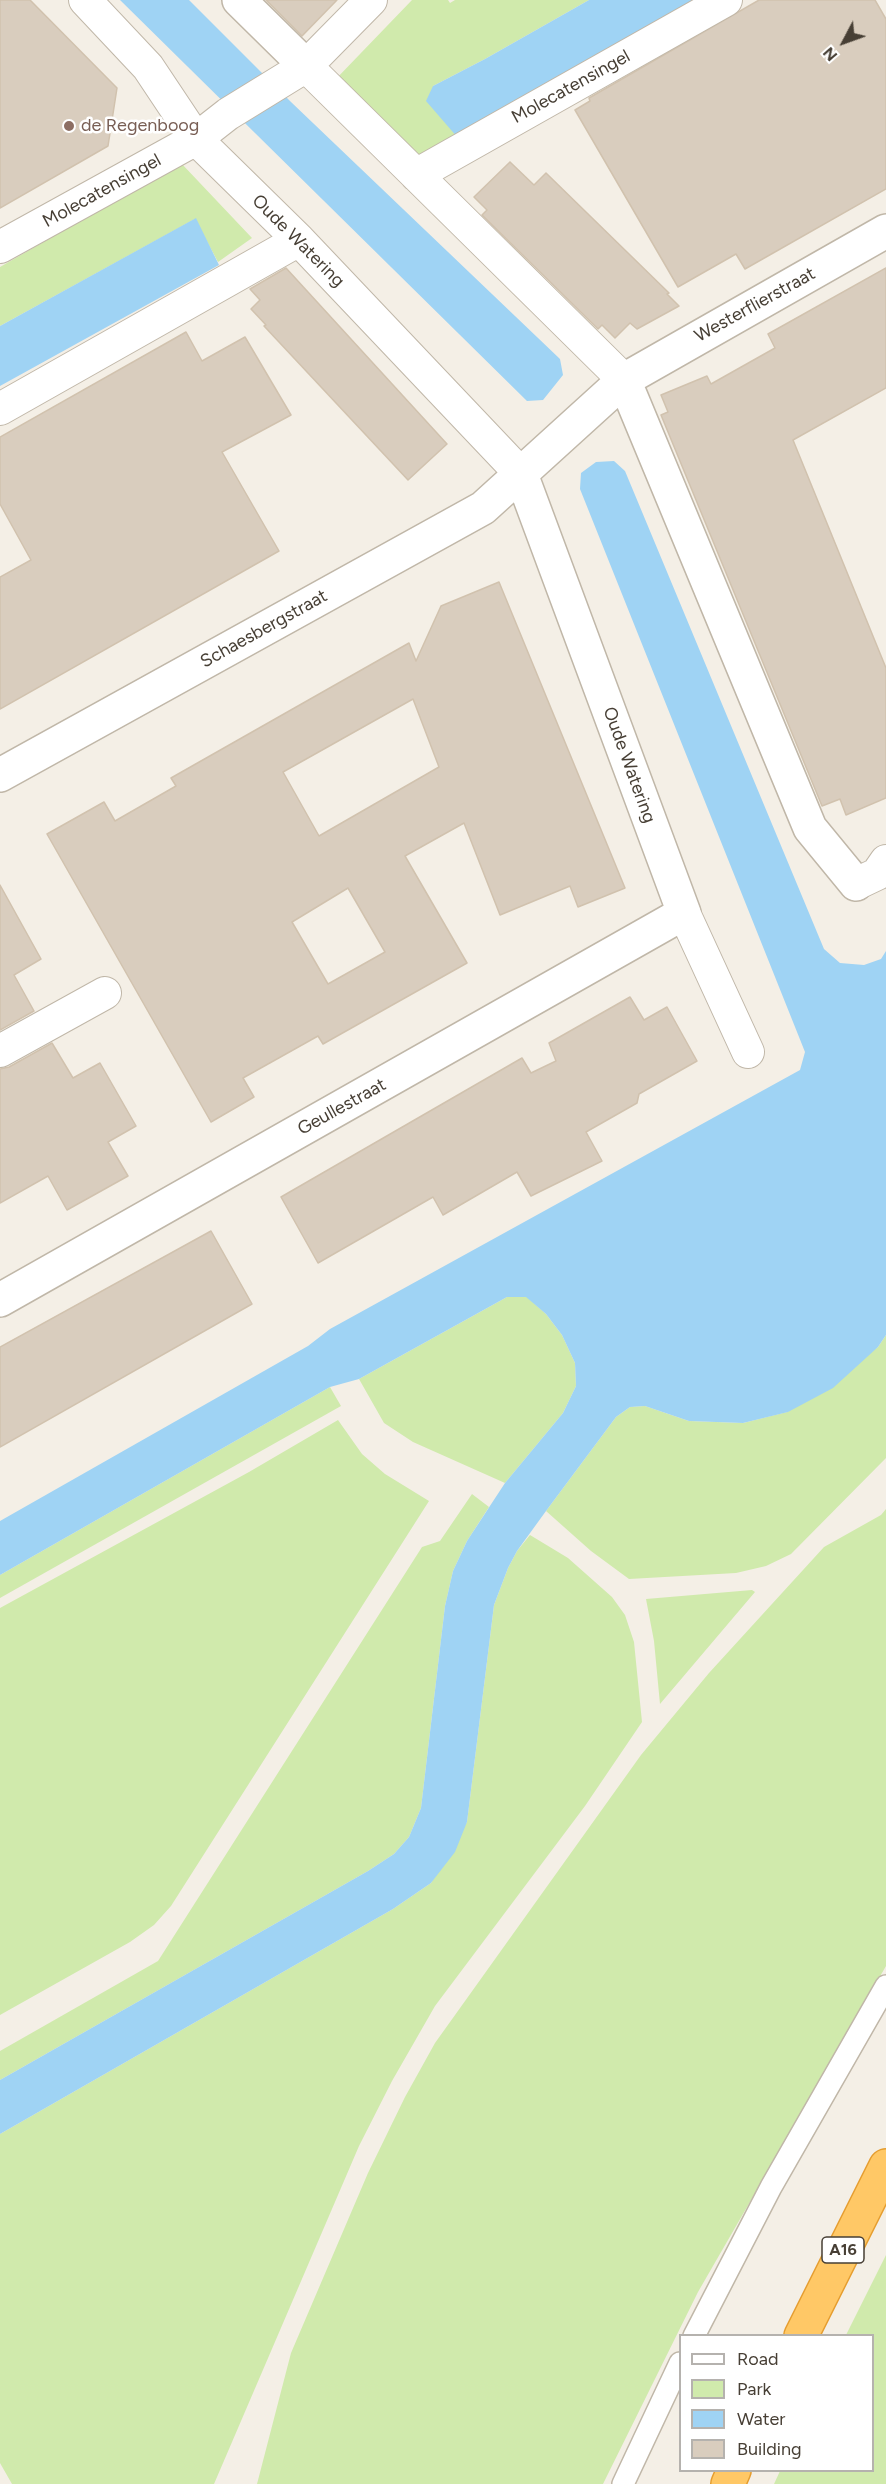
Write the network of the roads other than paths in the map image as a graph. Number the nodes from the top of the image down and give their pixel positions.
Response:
1 (85, 0) edge
2 (239, 0) edge
3 (371, 0) edge
4 (726, 0) edge
5 (295, 73) junction
6 (196, 139) junction
7 (416, 175) junction
8 (886, 231) edge
9 (299, 240) junction
10 (0, 248) edge
11 (624, 380) junction
12 (0, 409) edge
13 (521, 474) junction
14 (0, 775) edge
15 (886, 861) edge
16 (856, 884) joint
17 (684, 913) junction
18 (105, 993) dead end
19 (0, 1051) edge
20 (748, 1052) dead end
21 (0, 1300) edge
22 (886, 1986) edge
23 (886, 2166) edge
24 (695, 2334) edge
25 (802, 2334) edge
26 (679, 2366) edge
27 (623, 2484) edge

1 - 6 street, Oude Watering
2 - 5 street
3 - 5 street, Molecatensingel
4 - 7 street, Molecatensingel
5 - 6 street, Molecatensingel
5 - 7 street
6 - 9 street, Oude Watering
6 - 10 street, Molecatensingel
7 - 11 street
8 - 11 street, Westerflierstraat
9 - 12 street
9 - 13 street, Oude Watering
11 - 13 street
11 - 16 street
13 - 14 street, Schaesbergstraat
13 - 17 street, Oude Watering
15 - 16 street
17 - 20 street, Oude Watering
17 - 21 street, Geullestraat
18 - 19 street
22 - 24 lane
23 - 25 highway, A16
26 - 27 lane

